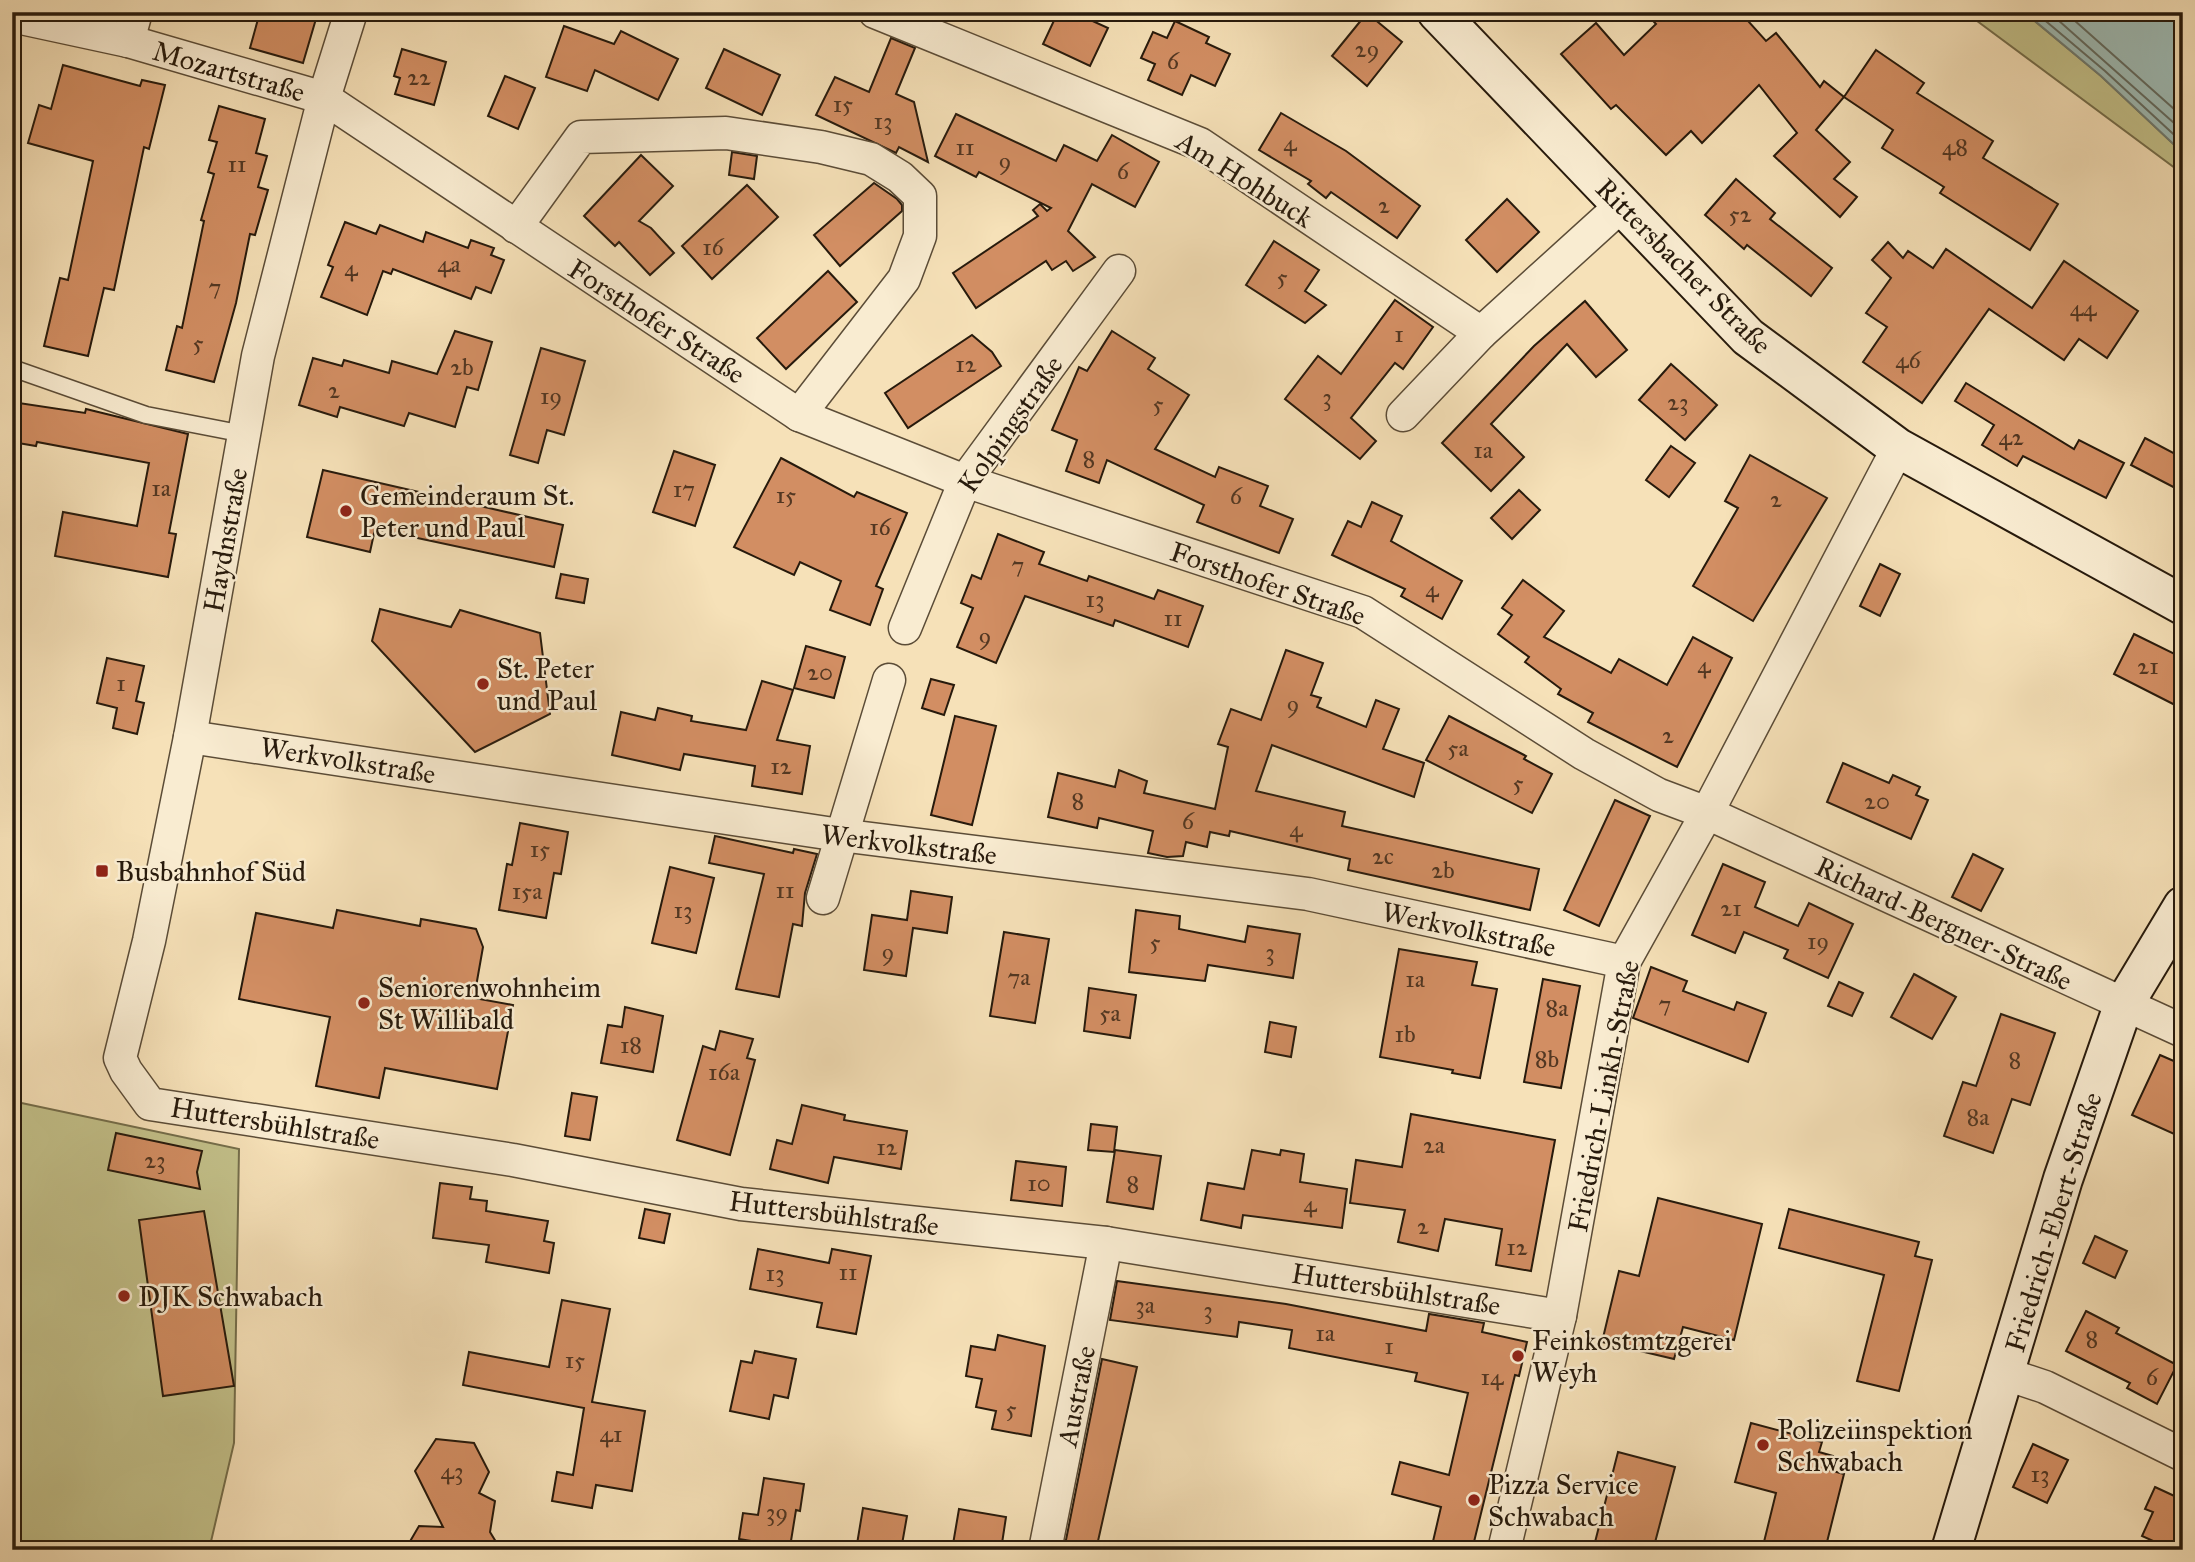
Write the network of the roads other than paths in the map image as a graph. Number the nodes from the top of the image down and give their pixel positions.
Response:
1 (351, 12) edge
2 (875, 12) edge
3 (1437, 12) edge
4 (12, 16) edge
5 (132, 27) edge
6 (324, 99) junction
7 (1622, 205) junction
8 (516, 227) junction
9 (1119, 271) dead end
10 (1481, 333) junction
11 (12, 368) edge
12 (799, 415) junction
13 (1403, 415) dead end
14 (244, 434) junction
15 (1898, 448) junction
16 (965, 481) junction
17 (2183, 604) edge
18 (905, 628) dead end
19 (889, 680) dead end
20 (190, 737) junction
21 (1707, 813) junction
22 (840, 835) junction
23 (823, 898) dead end
24 (2183, 906) edge
25 (1624, 962) junction
26 (2123, 1006) junction
27 (2183, 1031) edge
28 (126, 1071) joint
29 (1106, 1243) junction
30 (1560, 1316) junction
31 (2006, 1374) junction
32 (2183, 1455) edge
33 (1045, 1550) edge
34 (1504, 1550) edge
35 (1951, 1550) edge

1 - 6 street, Haydnstraße
2 - 10 street, Am Hohbuck
3 - 7 main road, Rittersbacher Straße
4 - 5 street, Mozartstraße
5 - 6 street, Mozartstraße
6 - 8 street, Forsthofer Straße
6 - 14 street, Haydnstraße
7 - 10 street
7 - 15 main road, Rittersbacher Straße
8 - 12 street, Forsthofer Straße
8 - 12 street
9 - 16 street, Kolpingstraße
10 - 13 street
11 - 14 lane
12 - 16 street, Forsthofer Straße
14 - 20 street, Haydnstraße
15 - 17 main road, Rittersbacher Straße
15 - 21 street, Friedrich-Linkh-Straße
16 - 18 street, Kolpingstraße
16 - 21 street, Forsthofer Straße
19 - 22 street
20 - 22 street, Werkvolkstraße
20 - 28 street, Haydnstraße
21 - 25 street, Friedrich-Linkh-Straße
21 - 26 street, Richard-Bergner-Straße
22 - 23 street
22 - 25 street, Werkvolkstraße
24 - 26 main road, Friedrich-Ebert-Straße
25 - 30 street, Friedrich-Linkh-Straße
26 - 27 street, Richard-Bergner-Straße
26 - 31 main road, Friedrich-Ebert-Straße
28 - 29 street, Huttersbühlstraße
29 - 30 street, Huttersbühlstraße
29 - 33 street, Austraße
30 - 34 street, Friedrich-Linkh-Straße
31 - 32 street
31 - 35 main road, Friedrich-Ebert-Straße

